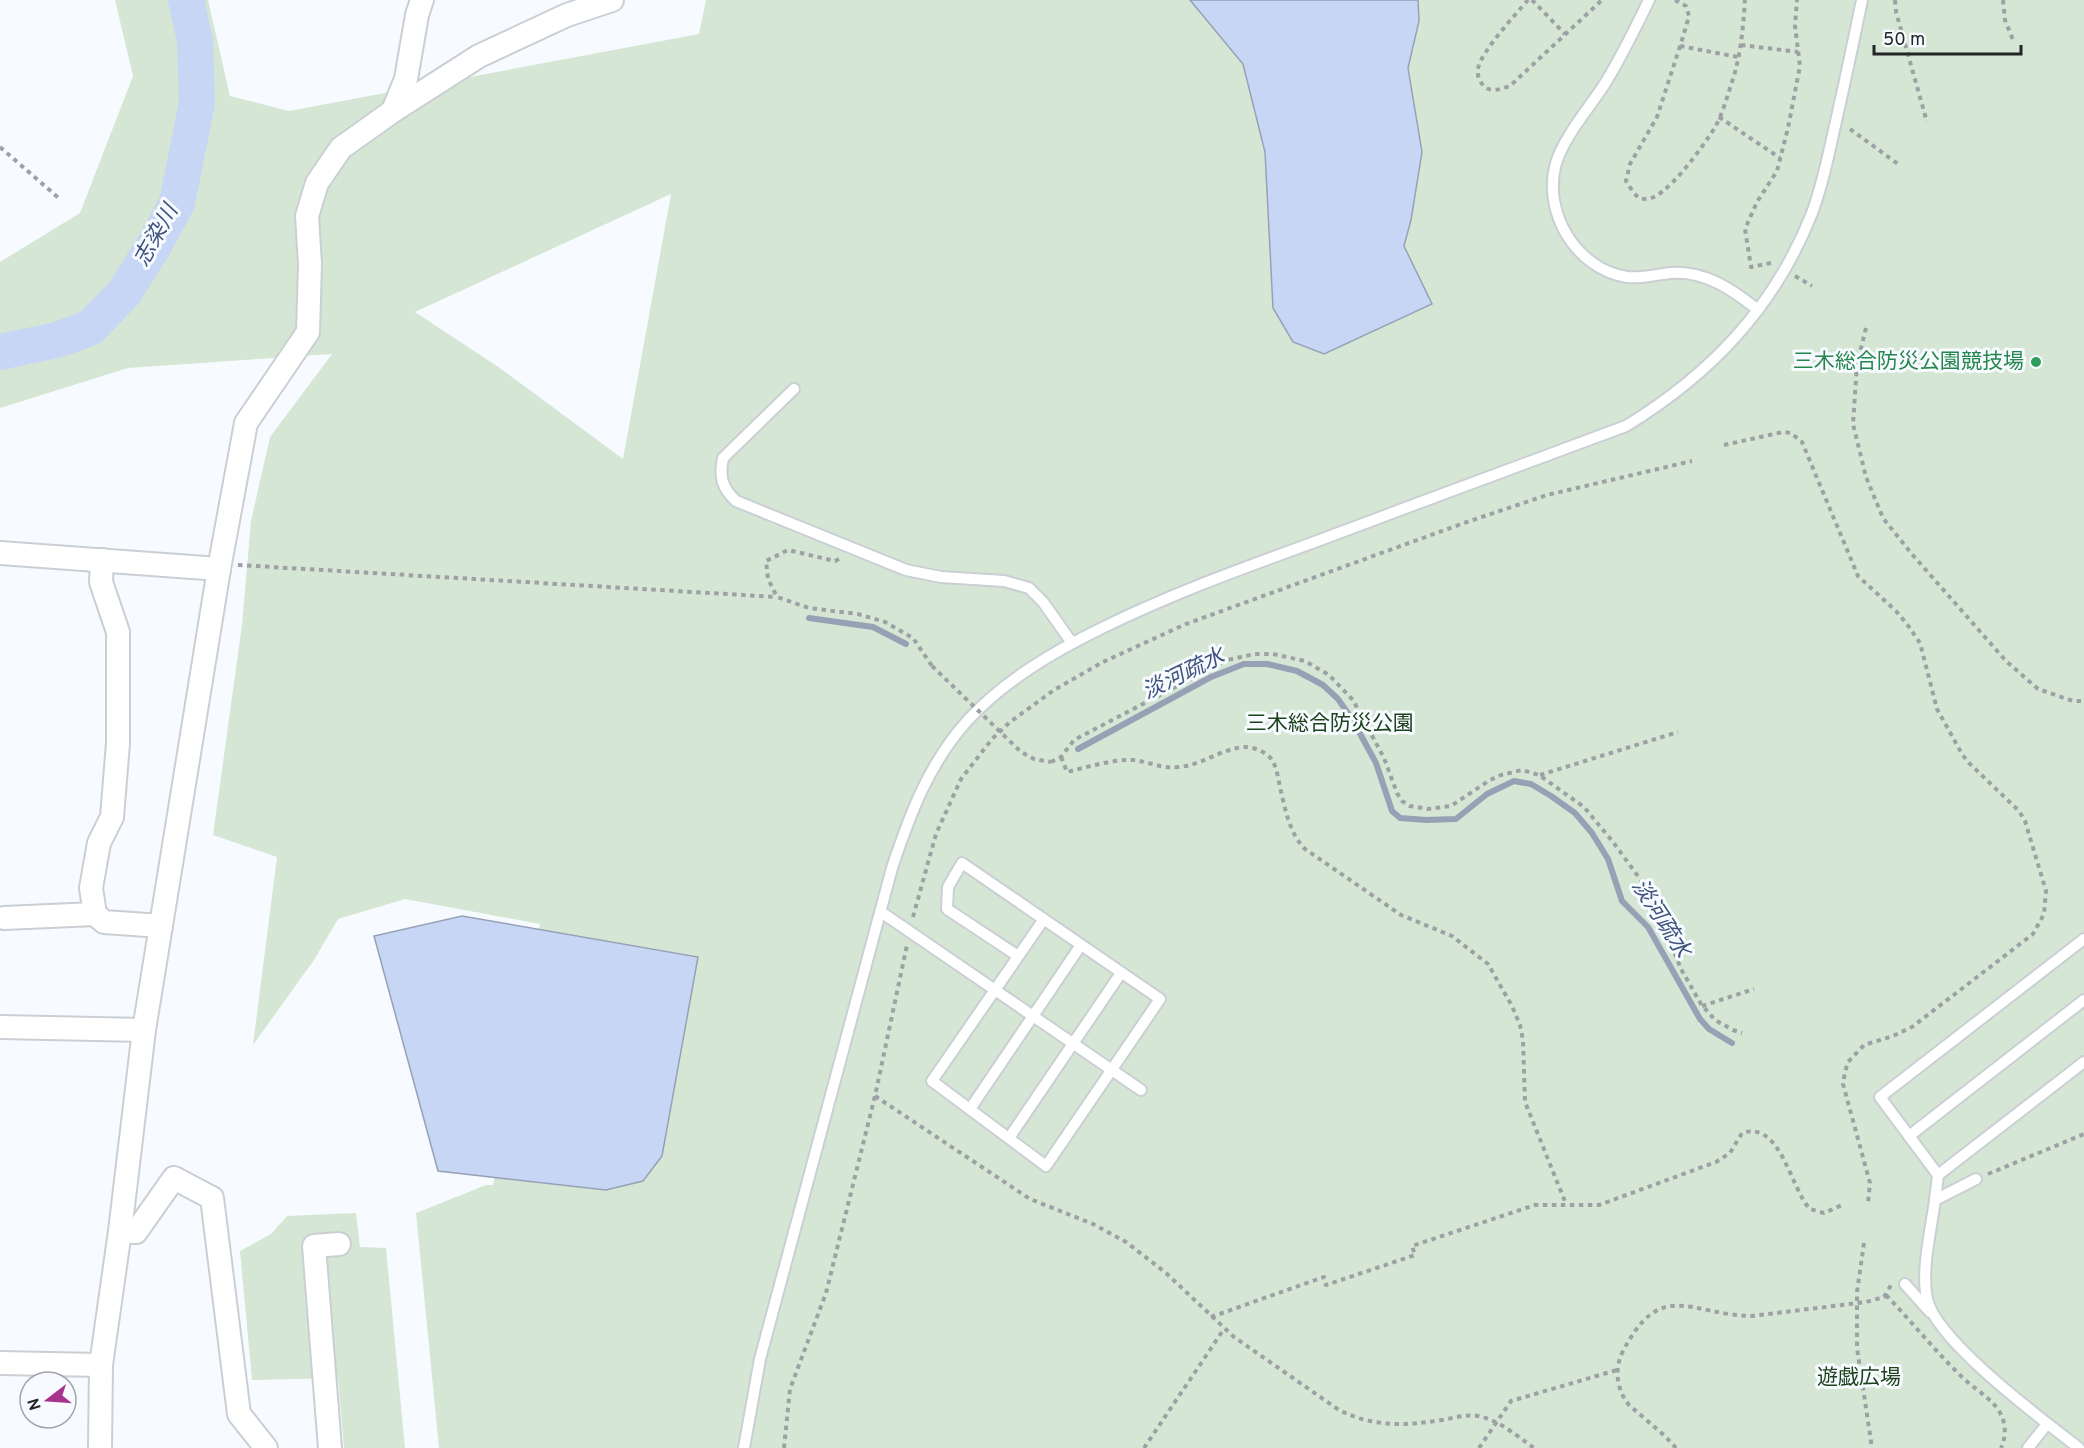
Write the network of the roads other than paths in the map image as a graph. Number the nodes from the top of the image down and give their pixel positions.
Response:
1 (422, 0) edge
2 (612, 0) edge
3 (1649, 0) edge
4 (1862, 0) edge
5 (393, 111) junction
6 (1758, 310) junction
7 (794, 389) dead end
8 (0, 553) edge
9 (102, 560) junction
10 (219, 569) junction
11 (1072, 643) junction
12 (881, 912) junction
13 (95, 914) junction
14 (4, 918) dead end
15 (1044, 919) junction
16 (161, 926) junction
17 (2084, 939) edge
18 (1081, 945) junction
19 (1018, 956) junction
20 (1121, 973) junction
21 (995, 990) junction
22 (2084, 1000) edge
23 (1033, 1017) junction
24 (0, 1027) edge
25 (144, 1030) junction
26 (1073, 1044) junction
27 (2084, 1062) edge
28 (1111, 1070) junction
29 (1141, 1090) dead end
30 (970, 1109) junction
31 (1909, 1136) junction
32 (1009, 1138) junction
33 (1938, 1175) junction
34 (1976, 1179) road end
35 (1935, 1200) junction
36 (120, 1231) junction
37 (339, 1244) dead end
38 (1905, 1284) dead end
39 (1938, 1322) junction
40 (0, 1363) edge
41 (100, 1365) junction
42 (2048, 1424) junction
43 (100, 1448) edge
44 (266, 1448) edge
45 (330, 1448) edge
46 (744, 1448) edge
47 (2028, 1448) edge
48 (2079, 1448) edge

1 - 5 street
2 - 5 street
3 - 6 lane
4 - 6 lane
5 - 10 street
6 - 11 lane
7 - 11 lane
8 - 9 street
9 - 10 street
9 - 13 street
10 - 16 street
11 - 12 lane
12 - 21 lane
12 - 46 lane
13 - 14 street
13 - 16 street
15 - 18 lane
15 - 19 lane
15 - 19 lane
16 - 25 street
17 - 31 lane
18 - 20 lane
18 - 23 lane
19 - 21 lane
20 - 26 lane
20 - 28 lane
21 - 23 lane
21 - 30 lane
22 - 31 lane
23 - 26 lane
23 - 30 lane
24 - 25 street
25 - 36 street
26 - 28 lane
26 - 32 lane
27 - 33 lane
28 - 29 lane
28 - 32 lane
30 - 32 lane
31 - 33 lane
33 - 35 lane
34 - 35 lane
35 - 39 lane
36 - 41 street
36 - 44 street
37 - 45 street
38 - 39 lane
39 - 42 lane
40 - 41 street
41 - 43 street
42 - 47 lane
42 - 48 lane

